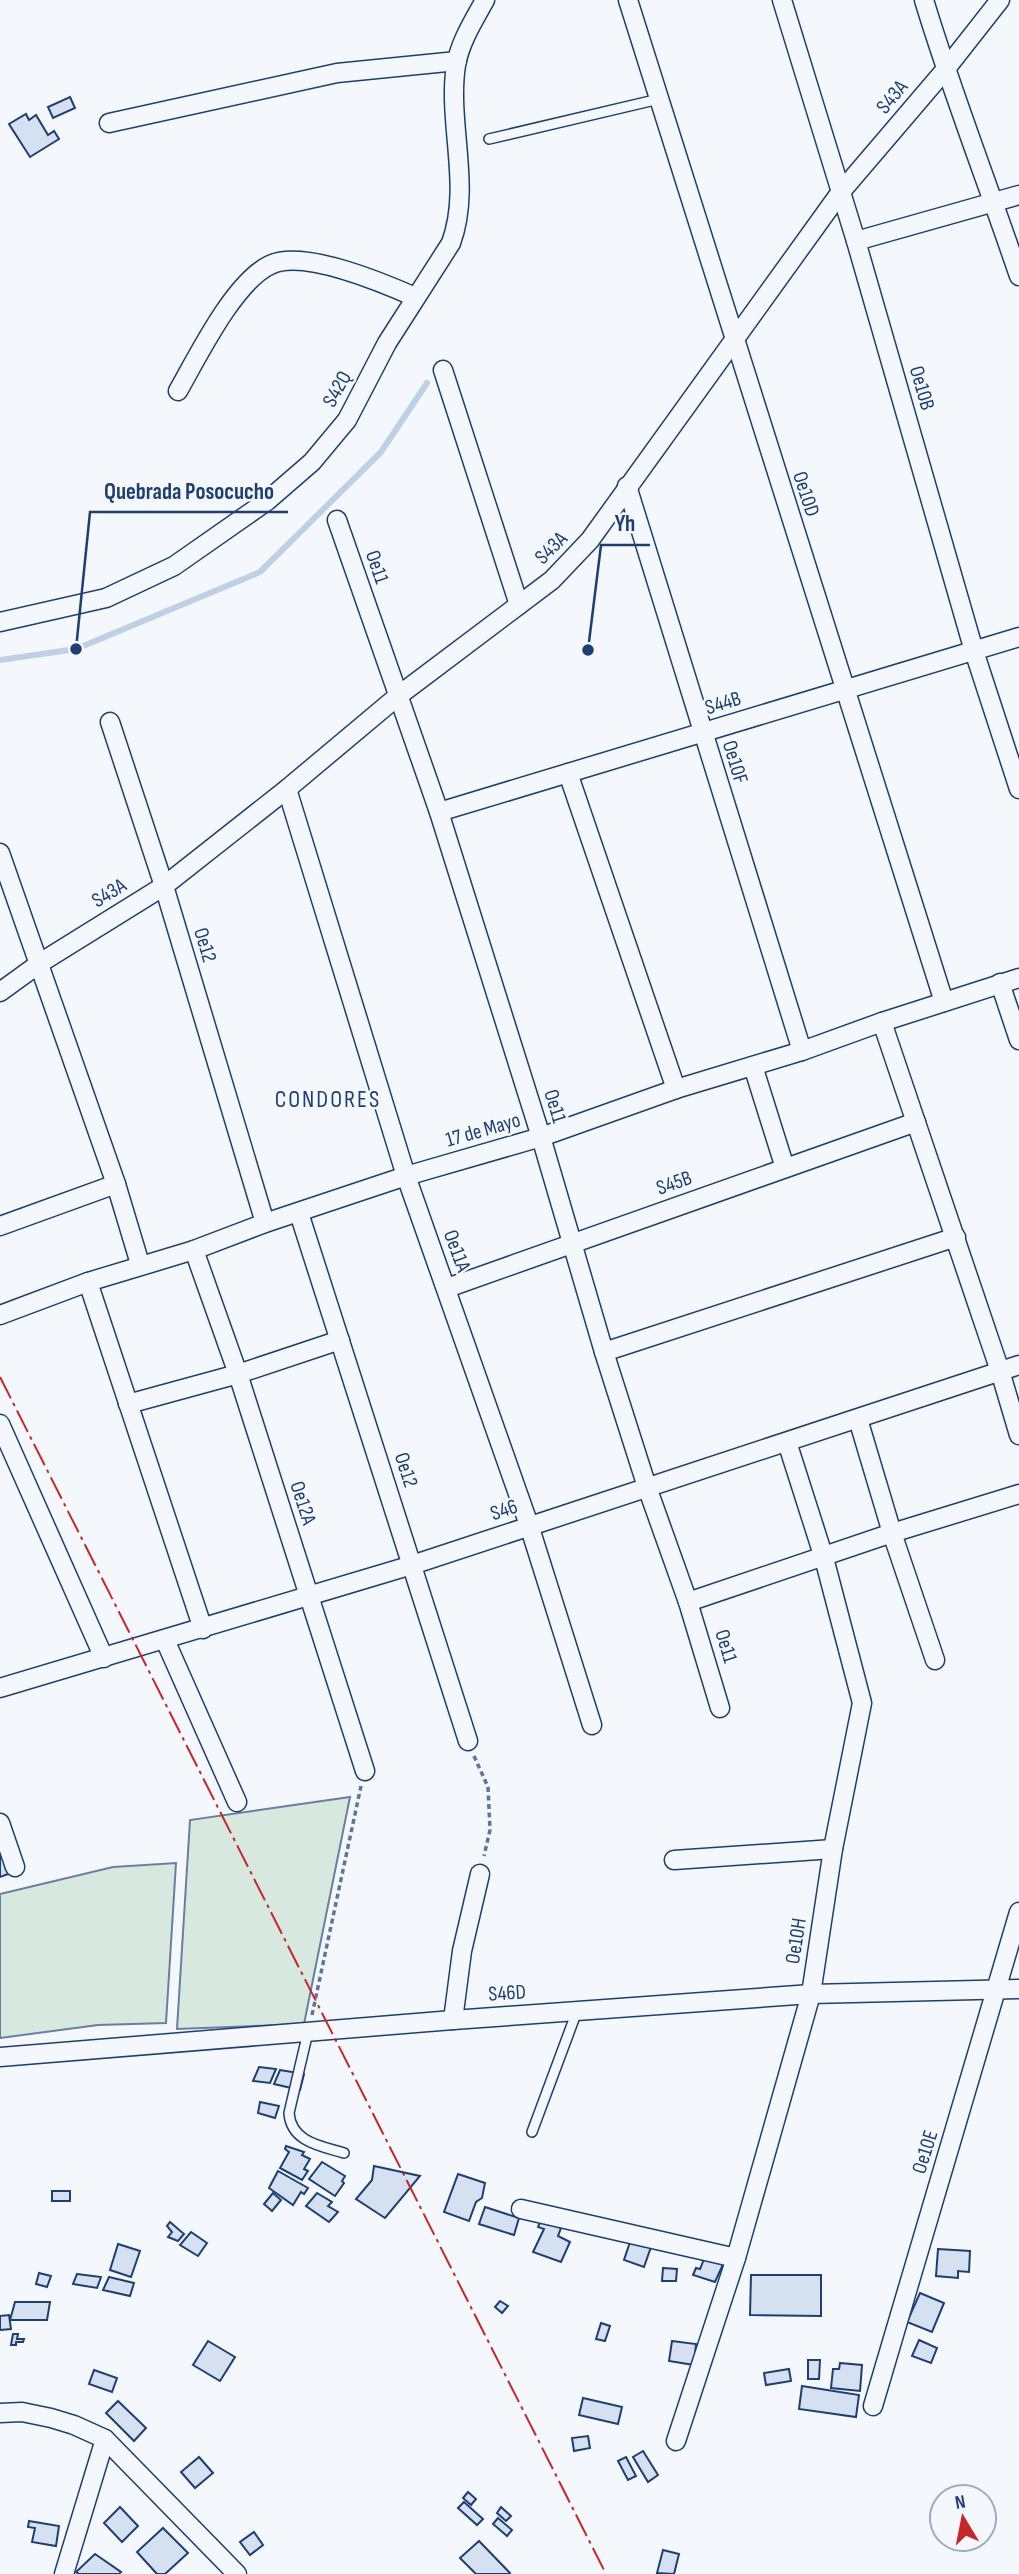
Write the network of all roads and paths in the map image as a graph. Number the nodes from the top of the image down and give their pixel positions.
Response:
1 (485, 0) edge
2 (628, 0) edge
3 (782, 0) edge
4 (924, 0) edge
5 (1000, 0) edge
6 (457, 61) junction
7 (945, 70) junction
8 (659, 99) junction
9 (109, 123) dead end
10 (489, 139) dead end
11 (840, 193) junction
12 (1019, 195) edge
13 (995, 202) junction
14 (856, 241) junction
15 (1019, 276) edge
16 (415, 297) junction
17 (733, 340) junction
18 (443, 370) dead end
19 (178, 391) dead end
20 (627, 486) junction
21 (337, 520) dead end
22 (519, 605) junction
23 (0, 622) edge
24 (1019, 637) edge
25 (974, 651) junction
26 (845, 690) junction
27 (398, 696) junction
28 (110, 722) dead end
29 (702, 734) junction
30 (568, 773) junction
31 (287, 789) junction
32 (1019, 789) edge
33 (439, 812) junction
34 (0, 853) edge
35 (164, 886) junction
36 (40, 963) junction
37 (1019, 978) edge
38 (1000, 983) junction
39 (0, 992) edge
40 (944, 1002) junction
41 (882, 1022) junction
42 (1019, 1040) edge
43 (802, 1051) junction
44 (753, 1066) junction
45 (676, 1089) junction
46 (916, 1122) junction
47 (541, 1137) junction
48 (785, 1168) junction
49 (406, 1177) junction
50 (116, 1185) junction
51 (299, 1213) junction
52 (265, 1223) junction
53 (0, 1226) edge
54 (956, 1237) junction
55 (573, 1243) junction
56 (194, 1250) junction
57 (140, 1264) junction
58 (88, 1282) junction
59 (447, 1288) junction
60 (0, 1315) edge
61 (341, 1340) junction
62 (604, 1352) junction
63 (1019, 1365) edge
64 (1000, 1371) junction
65 (238, 1374) junction
66 (128, 1404) junction
67 (858, 1419) junction
68 (1, 1429) edge
69 (1019, 1435) edge
70 (787, 1442) junction
71 (647, 1487) junction
72 (1019, 1494) edge
73 (529, 1525) junction
74 (892, 1533) junction
75 (824, 1558) junction
76 (412, 1565) junction
77 (310, 1596) junction
78 (688, 1602) junction
79 (203, 1629) junction
80 (165, 1640) junction
81 (104, 1658) junction
82 (935, 1660) dead end
83 (0, 1688) edge
84 (720, 1708) dead end
85 (592, 1725) dead end
86 (468, 1741) joint
87 (365, 1771) joint
88 (237, 1802) dead end
89 (0, 1823) edge
90 (833, 1849) junction
91 (674, 1860) dead end
92 (15, 1867) dead end
93 (480, 1874) joint
94 (1019, 1912) edge
95 (1019, 1989) edge
96 (997, 1990) junction
97 (811, 1994) junction
98 (577, 2011) junction
99 (453, 2020) junction
100 (308, 2032) junction
101 (0, 2057) edge
102 (532, 2132) dead end
103 (344, 2153) dead end
104 (521, 2209) dead end
105 (736, 2258) junction
106 (873, 2406) dead end
107 (0, 2413) edge
108 (104, 2439) junction
109 (676, 2441) dead end
110 (64, 2574) edge
111 (237, 2574) edge

1 - 6 street, S42Q
2 - 8 street, Oe10D
3 - 11 street, Oe10B
4 - 7 street
5 - 7 street, S43A
6 - 9 street
6 - 16 street, S42Q
7 - 11 street, S43A
7 - 13 street
8 - 10 lane
8 - 17 street, Oe10D
11 - 14 street, Oe10B
11 - 17 street, S43A
12 - 13 street
13 - 14 street
13 - 15 street
14 - 25 street, Oe10B
16 - 19 street
16 - 23 street, S42Q
17 - 20 street, S43A
17 - 26 street, Oe10D
18 - 22 street
20 - 22 street, S43A
20 - 29 street, Oe10F
21 - 27 street, Oe11
22 - 27 street, S43A
24 - 25 street, S44B
25 - 26 street, S44B
25 - 32 street, Oe10B
26 - 29 street, S44B
26 - 40 street, Oe10D
27 - 31 street, S43A
27 - 33 street, Oe11
28 - 35 street, Oe12
29 - 30 street, S44B
29 - 43 street, Oe10F
30 - 33 street, S44B
30 - 45 street
31 - 35 street, S43A
31 - 49 street, Oe11A
33 - 47 street, Oe11
34 - 36 street
35 - 36 street, S43A
35 - 52 street, Oe12
36 - 39 street, S43A
36 - 50 street
37 - 38 street, 17 de Mayo
38 - 40 street, 17 de Mayo
38 - 42 street
40 - 41 street, 17 de Mayo
41 - 43 street, 17 de Mayo
41 - 46 street
43 - 44 street, 17 de Mayo
44 - 45 street, 17 de Mayo
44 - 48 street
45 - 47 street, 17 de Mayo
46 - 48 street, S45B
46 - 54 street
47 - 49 street, 17 de Mayo
47 - 55 street, Oe11
48 - 55 street, S45B
49 - 51 street, 17 de Mayo
49 - 59 street, Oe11A
50 - 53 street
50 - 57 street
51 - 52 street, 17 de Mayo
51 - 61 street, Oe12
52 - 56 street, 17 de Mayo
54 - 62 street
54 - 64 street
55 - 59 street, S45B
55 - 62 street, Oe11
56 - 57 street, 17 de Mayo
56 - 65 street, Oe12A
57 - 58 street, 17 de Mayo
58 - 60 street, 17 de Mayo
58 - 66 street
59 - 73 street, Oe11A
61 - 65 street
61 - 76 street, Oe12
62 - 71 street, Oe11
63 - 64 street, S46
64 - 67 street, S46
64 - 69 street
65 - 66 street
65 - 77 street, Oe12A
66 - 79 street
67 - 70 street, S46
67 - 74 street
68 - 81 street
70 - 71 street, S46
70 - 75 street, Oe10H
71 - 73 street, S46
71 - 78 street, Oe11
72 - 74 street
73 - 76 street, S46
73 - 85 street, Oe11A
74 - 75 street
74 - 82 street
75 - 78 street
75 - 90 street, Oe10H
76 - 77 street, S46
76 - 86 street, Oe12
77 - 79 street, S46
77 - 87 street, Oe12A
78 - 84 street, Oe11
79 - 80 street, S46
80 - 81 street, S46
80 - 88 street
81 - 83 street, S46
86 - 93 path
87 - 100 path
89 - 92 street
90 - 91 street
90 - 97 street, Oe10H
93 - 99 street
94 - 96 street, Oe10E
95 - 96 street, S46D
96 - 97 street, S46D
96 - 106 street, Oe10E
97 - 98 street, S46D
97 - 105 street, Oe10H
98 - 99 street, S46D
98 - 102 lane
99 - 100 street, S46D
100 - 101 street, S46D
100 - 103 lane
104 - 105 street
105 - 109 street, Oe10H
107 - 108 street
108 - 110 street
108 - 111 street

